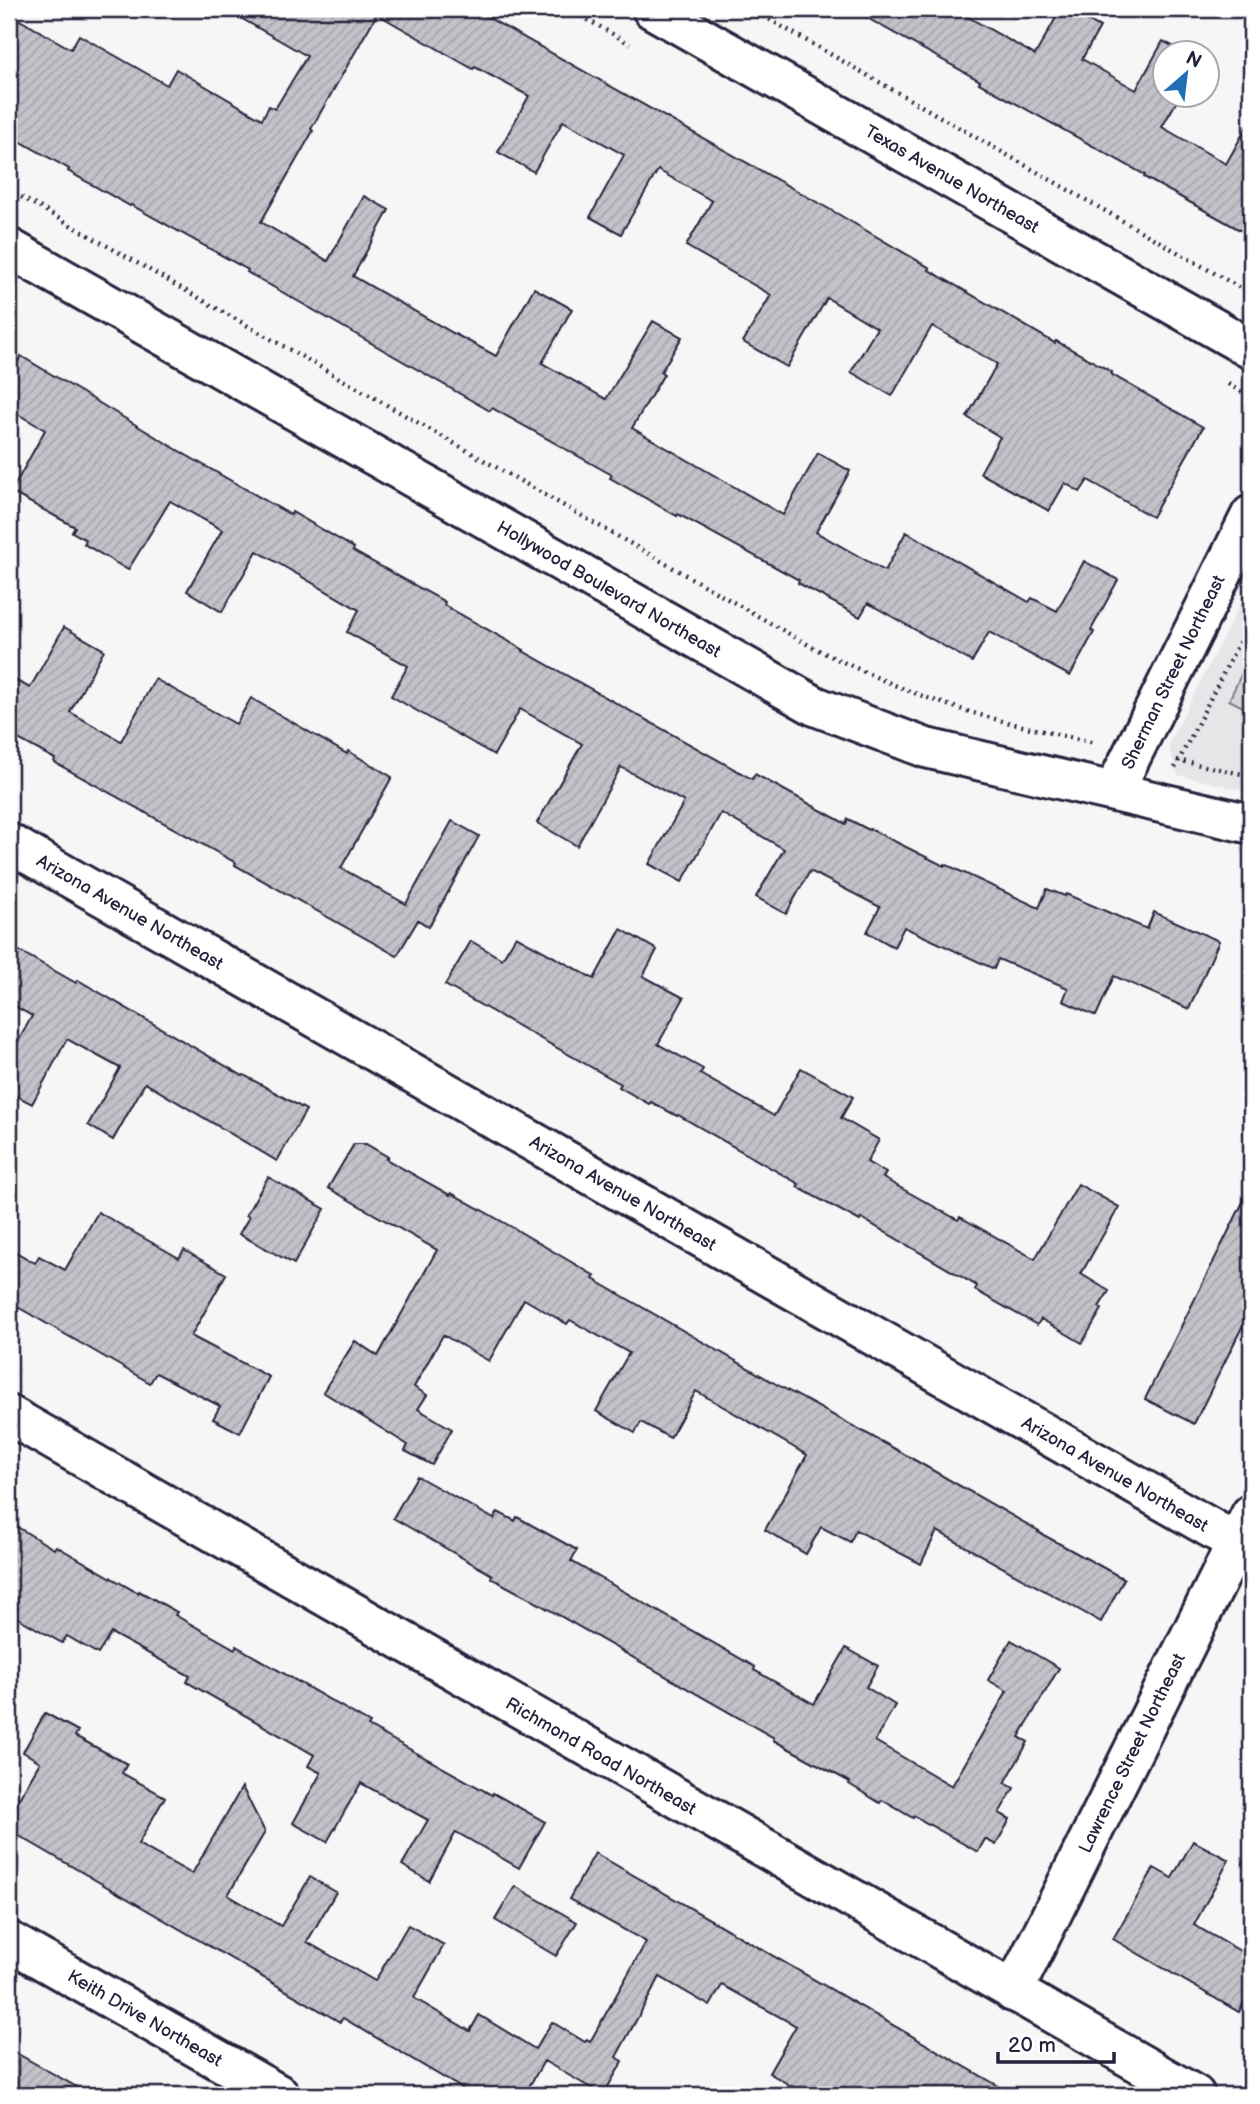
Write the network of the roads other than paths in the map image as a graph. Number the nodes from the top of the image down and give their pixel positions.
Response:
1 (652, 9) edge
2 (9, 248) edge
3 (1251, 349) edge
4 (1251, 515) edge
5 (1114, 791) junction
6 (1251, 824) edge
7 (9, 843) edge
8 (9, 1415) edge
9 (1246, 1536) edge
10 (9, 1941) edge
11 (1013, 1992) junction
12 (281, 2095) edge
13 (1195, 2095) edge

1 - 3 street, Texas Avenue Northeast
2 - 5 street, Hollywood Boulevard Northeast
4 - 5 street, Sherman Street Northeast
5 - 6 street, Hollywood Boulevard Northeast
7 - 9 street, Arizona Avenue Northeast
8 - 11 street, Richmond Road Northeast
9 - 11 street, Lawrence Street Northeast
10 - 12 street, Keith Drive Northeast
11 - 13 street, Richmond Road Northeast

